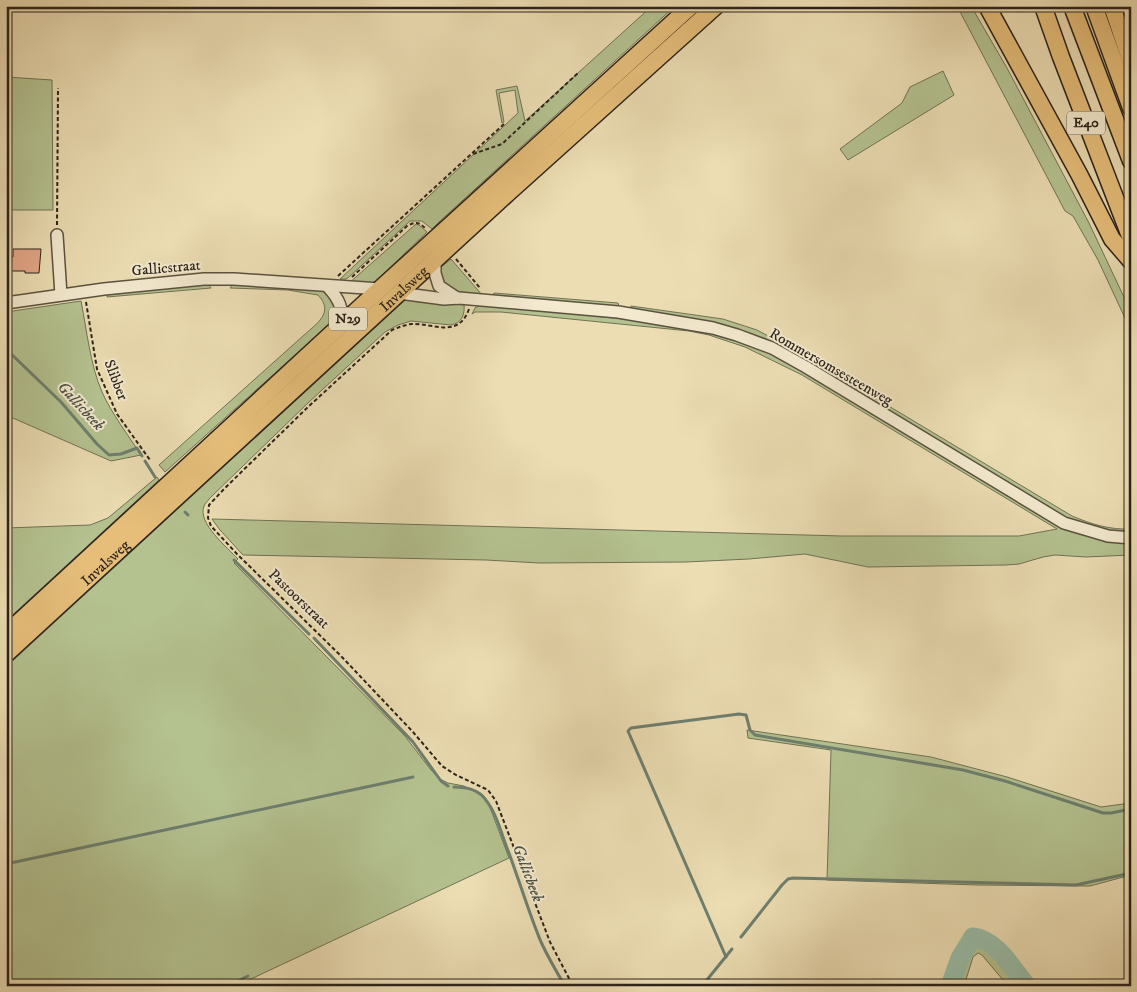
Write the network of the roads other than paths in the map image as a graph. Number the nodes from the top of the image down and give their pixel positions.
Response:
1 (692, 6) edge
2 (716, 6) edge
3 (987, 6) edge
4 (1043, 6) edge
5 (1072, 6) edge
6 (1094, 6) edge
7 (1112, 6) edge
8 (1131, 62) edge
9 (1131, 108) edge
10 (1131, 162) edge
11 (57, 235) road end
12 (1131, 239) edge
13 (435, 260) junction
14 (1131, 261) edge
15 (328, 287) junction
16 (380, 289) junction
17 (399, 292) junction
18 (61, 295) junction
19 (459, 298) junction
20 (6, 303) edge
21 (342, 324) junction
22 (1131, 538) edge
23 (6, 634) edge
24 (6, 654) edge

1 - 16 highway, Invalsweg / N29
2 - 13 highway, Invalsweg / N29
3 - 14 highway
4 - 12 highway, E40
5 - 10 highway, E40
6 - 9 highway
7 - 8 highway
11 - 18 street
13 - 17 highway, Invalsweg / N29
13 - 19 street, Rommersomsesteenweg
15 - 16 street, Gallicstraat
15 - 18 street, Gallicstraat
15 - 21 street
16 - 21 highway, Invalsweg / N29
17 - 19 street, Rommersomsesteenweg
17 - 24 highway, Invalsweg / N29
18 - 20 street, Gallicstraat
19 - 22 street, Rommersomsesteenweg
21 - 23 highway, Invalsweg / N29

